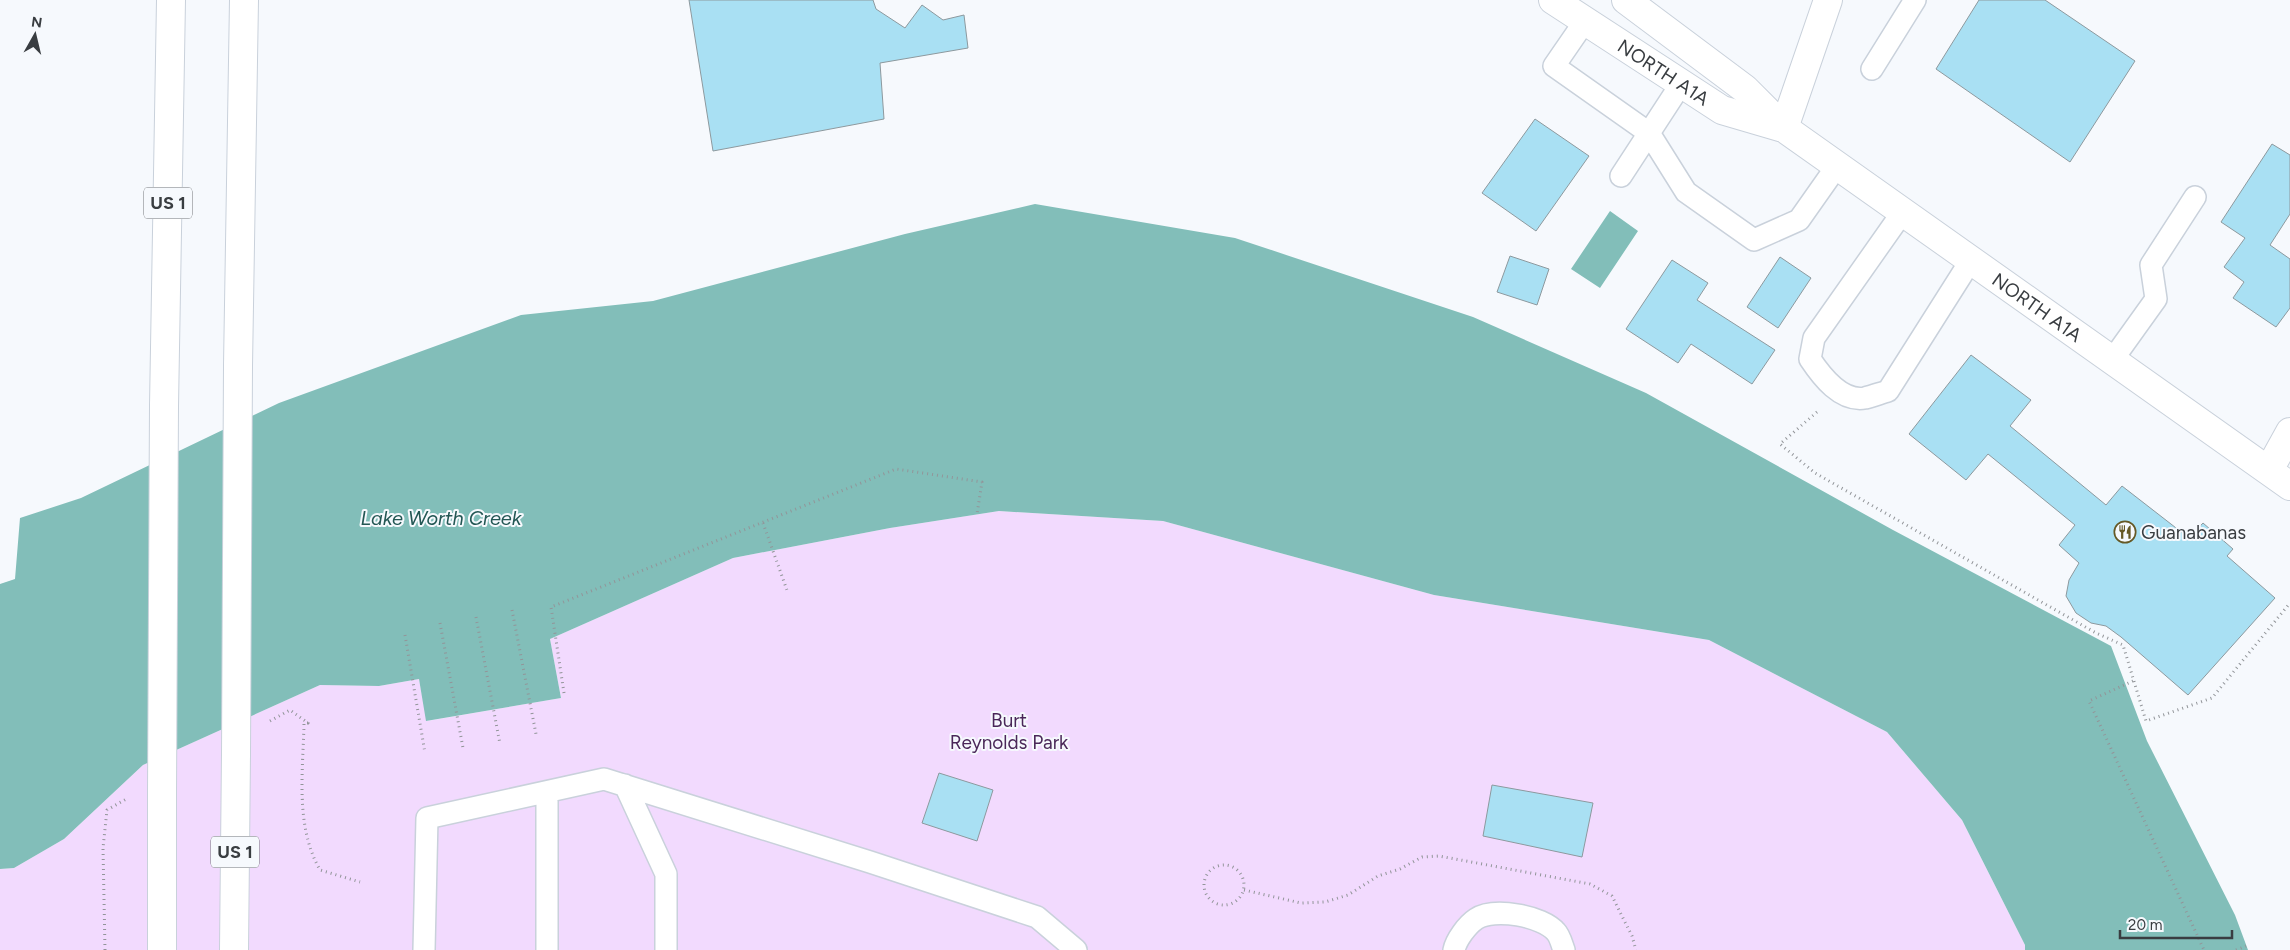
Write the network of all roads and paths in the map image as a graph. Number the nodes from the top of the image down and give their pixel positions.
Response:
1 (171, 0) edge
2 (244, 0) edge
3 (1553, 0) edge
4 (1626, 0) edge
5 (1828, 0) edge
6 (1915, 0) edge
7 (1585, 21) junction
8 (1872, 69) dead end
9 (1681, 84) junction
10 (1784, 128) junction
11 (1649, 133) junction
12 (1837, 166) junction
13 (1621, 176) dead end
14 (2196, 197) dead end
15 (1902, 213) junction
16 (1970, 260) junction
17 (2113, 359) junction
18 (1840, 392) junction
19 (2290, 432) edge
20 (2279, 478) edge
21 (977, 514) dead end
22 (763, 523) junction
23 (788, 593) dead end
24 (2290, 603) edge
25 (512, 610) dead end
26 (476, 617) dead end
27 (440, 623) dead end
28 (405, 635) dead end
29 (2133, 680) junction
30 (564, 693) dead end
31 (536, 734) dead end
32 (500, 744) dead end
33 (463, 748) dead end
34 (425, 753) dead end
35 (625, 785) junction
36 (547, 792) junction
37 (1244, 890) junction
38 (2246, 946) dead end
39 (162, 950) edge
40 (234, 950) edge
41 (424, 950) edge
42 (546, 950) edge
43 (666, 950) edge
44 (1076, 950) edge
45 (1454, 950) edge
46 (1564, 950) edge
47 (1636, 950) edge
48 (2204, 950) edge
49 (2236, 950) edge

1 - 39 main road, US 1, bridge
2 - 40 main road, US 1, bridge
3 - 7 main road, NORTH A1A
4 - 10 main road, NORTH A1A
5 - 10 main road
6 - 8 lane
7 - 9 main road, NORTH A1A
7 - 11 lane
9 - 10 main road, NORTH A1A
9 - 11 lane
10 - 12 main road, NORTH A1A
11 - 12 lane
11 - 13 lane
12 - 15 main road, NORTH A1A
14 - 17 lane
15 - 16 main road, NORTH A1A
15 - 18 lane
16 - 17 main road, NORTH A1A
16 - 18 lane
17 - 20 main road, NORTH A1A
18 - 29 path
19 - 20 main road
21 - 22 path
22 - 23 path
22 - 30 path
24 - 29 path
25 - 31 path
26 - 32 path
27 - 33 path
28 - 34 path
29 - 48 path
35 - 36 lane
35 - 43 lane
35 - 44 lane
36 - 41 lane
36 - 42 lane
37 - 37 path
37 - 47 path
38 - 49 path
45 - 46 lane

